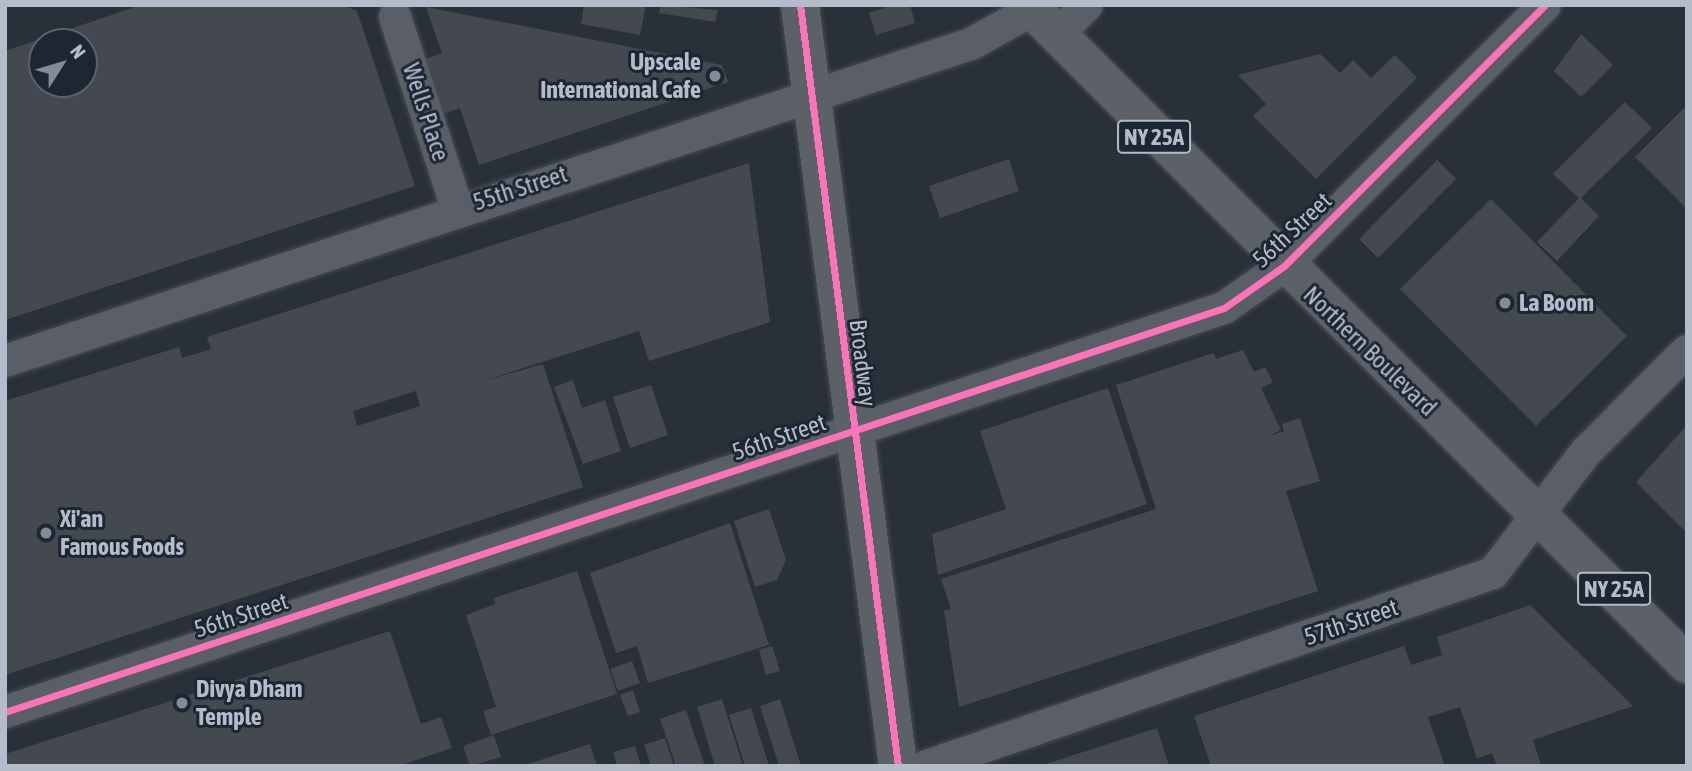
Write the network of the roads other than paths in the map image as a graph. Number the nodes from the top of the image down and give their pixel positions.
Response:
1 (800, 5) edge
2 (1087, 5) edge
3 (1545, 5) edge
4 (396, 17) dead end
5 (1039, 17) edge
6 (811, 96) junction
7 (457, 208) junction
8 (1283, 266) junction
9 (1687, 351) edge
10 (5, 361) edge
11 (852, 431) junction
12 (1540, 515) junction
13 (1687, 664) edge
14 (5, 712) edge
15 (898, 766) edge
16 (928, 766) edge

1 - 6 main road, Broadway
2 - 5 street, 55th Street
3 - 8 street, 56th Street
4 - 7 street, Wells Place
5 - 6 street, 55th Street
5 - 8 main road, Northern Boulevard / NY 25A
6 - 7 street, 55th Street
6 - 11 main road, Broadway
7 - 10 street, 55th Street
8 - 11 street, 56th Street
8 - 12 main road, Northern Boulevard / NY 25A
9 - 12 street, 57th Street
11 - 14 street, 56th Street
11 - 15 main road, Broadway
12 - 13 main road, Northern Boulevard / NY 25A
12 - 16 street, 57th Street

